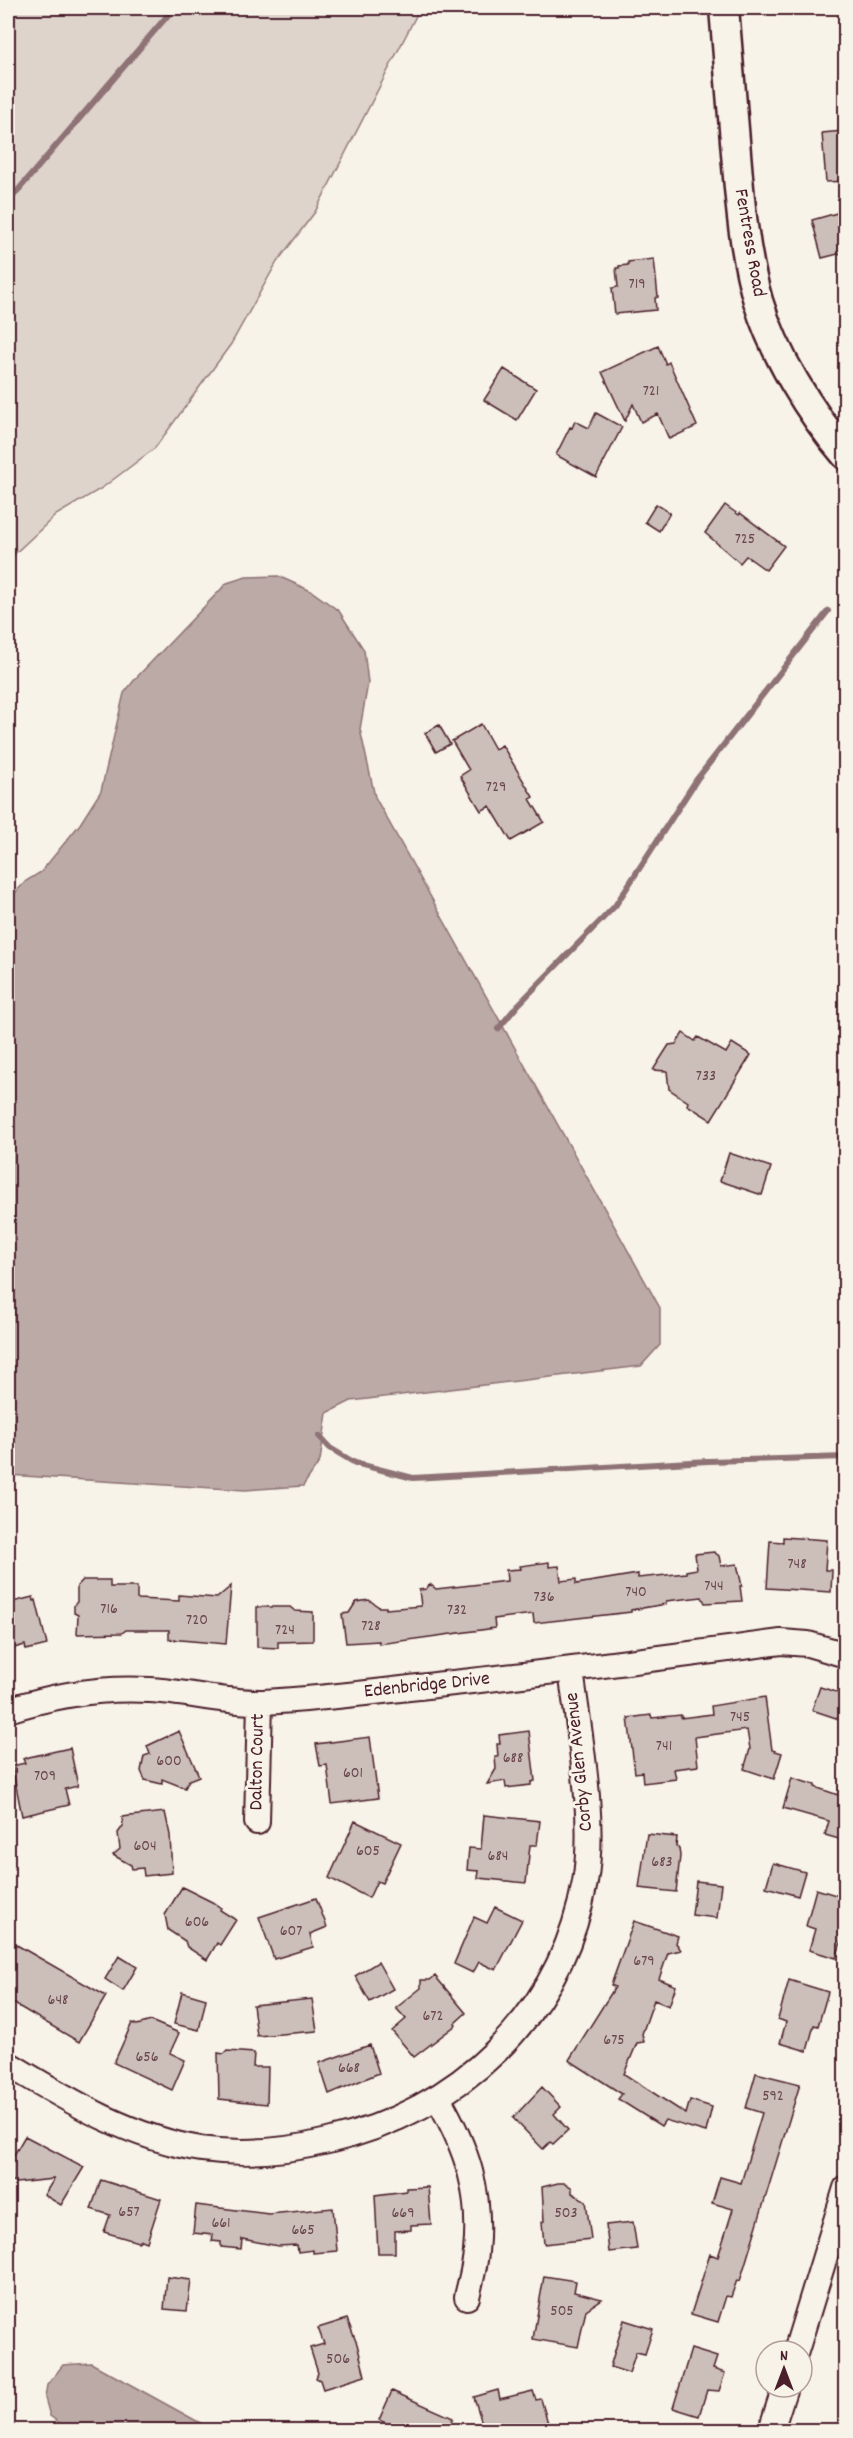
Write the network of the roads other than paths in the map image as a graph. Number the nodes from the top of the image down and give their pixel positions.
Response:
1 (724, 8) edge
2 (846, 455) edge
3 (846, 1655) edge
4 (571, 1670) junction
5 (260, 1702) junction
6 (8, 1710) edge
7 (257, 1822) dead end
8 (8, 2064) edge
9 (438, 2098) junction
10 (846, 2188) edge
11 (467, 2297) dead end
12 (800, 2339) edge
13 (781, 2399) edge
14 (771, 2430) edge

1 - 2 street, Fentress Road
3 - 4 street, Edenbridge Drive
4 - 5 street, Edenbridge Drive
4 - 9 street, Corby Glen Avenue
5 - 6 street, Edenbridge Drive
5 - 7 street, Dalton Court
8 - 9 street, Corby Glen Avenue
9 - 11 street
10 - 12 street
13 - 14 street

